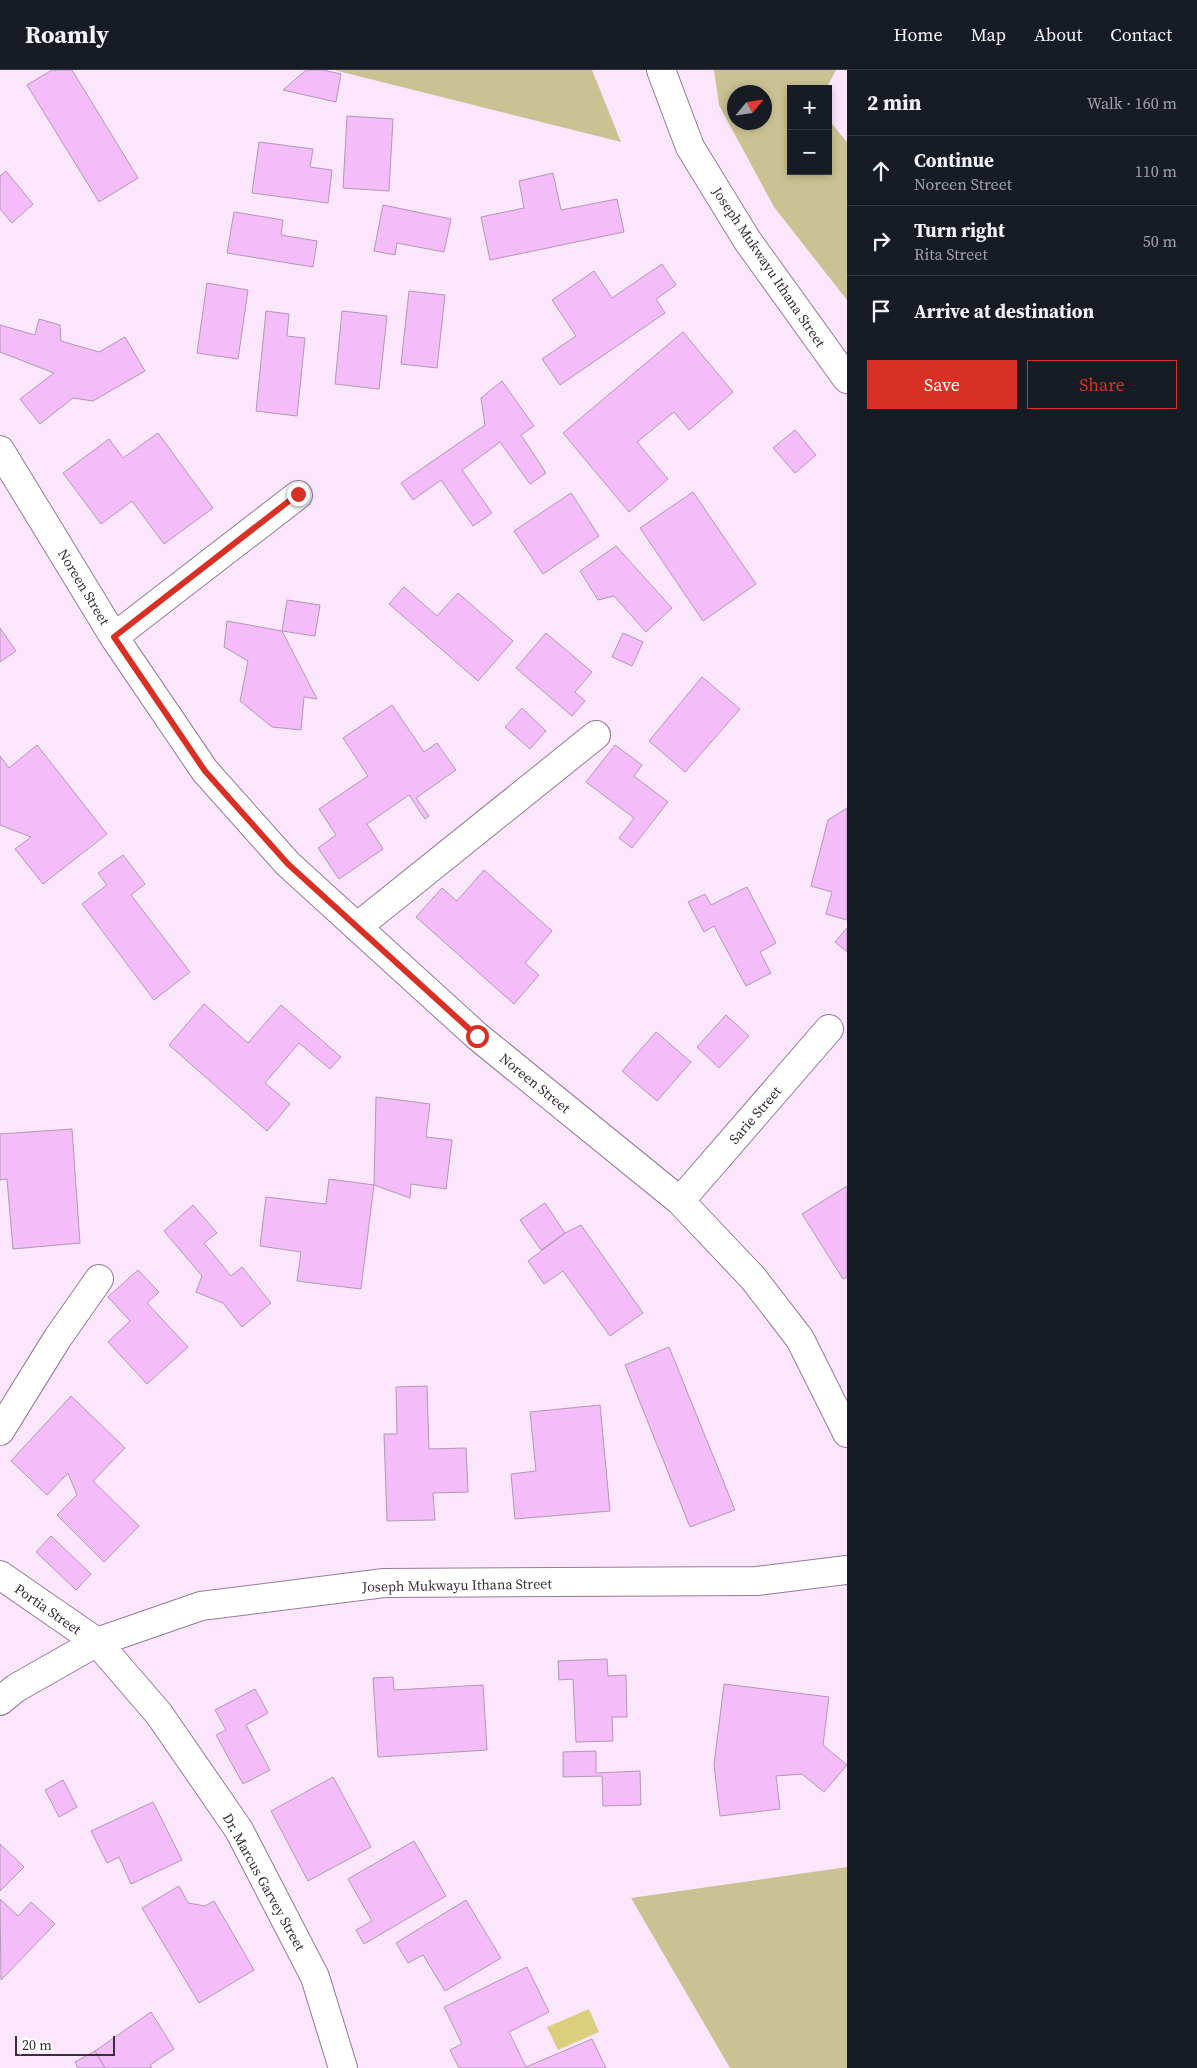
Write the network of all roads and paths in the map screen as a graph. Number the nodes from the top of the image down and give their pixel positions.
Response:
1 (661, 70) edge
2 (847, 379) edge
3 (0, 450) edge
4 (298, 494) dead end
5 (114, 637) junction
6 (596, 735) dead end
7 (357, 927) junction
8 (829, 1029) dead end
9 (680, 1201) junction
10 (99, 1279) dead end
11 (0, 1431) edge
12 (847, 1433) edge
13 (847, 1570) edge
14 (0, 1575) edge
15 (97, 1642) junction
16 (0, 1701) edge
17 (343, 2068) edge

1 - 2 street, Joseph Mukwayu Ithana Street
3 - 5 street, Noreen Street
4 - 5 street
5 - 7 street, Noreen Street
6 - 7 street
7 - 9 street, Noreen Street
8 - 9 street, Sarie Street
9 - 12 street, Noreen Street
10 - 11 street
13 - 15 street, Joseph Mukwayu Ithana Street
14 - 15 street, Portia Street
15 - 16 street, Joseph Mukwayu Ithana Street
15 - 17 street, Dr. Marcus Garvey Street

